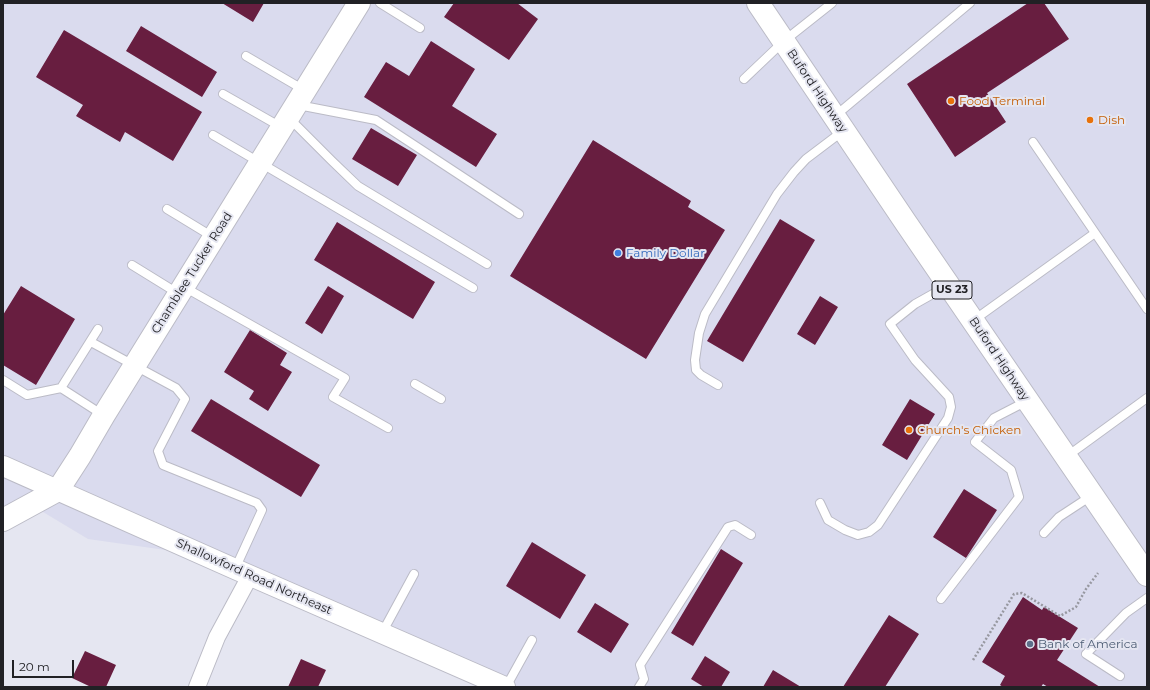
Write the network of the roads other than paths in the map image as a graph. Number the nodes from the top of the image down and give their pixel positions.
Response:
1 (359, 3) edge
2 (380, 3) edge
3 (758, 3) edge
4 (832, 3) edge
5 (970, 3) edge
6 (420, 28) dead end
7 (784, 41) junction
8 (246, 56) dead end
9 (744, 79) dead end
10 (223, 94) dead end
11 (293, 110) junction
12 (839, 124) junction
13 (213, 135) dead end
14 (1033, 142) dead end
15 (260, 162) junction
16 (167, 209) dead end
17 (519, 214) dead end
18 (1095, 233) junction
19 (214, 238) junction
20 (487, 264) dead end
21 (132, 265) dead end
22 (949, 285) junction
23 (473, 288) dead end
24 (181, 290) junction
25 (1147, 309) edge
26 (973, 320) junction
27 (98, 329) dead end
28 (91, 342) junction
29 (135, 365) junction
30 (3, 380) edge
31 (415, 384) dead end
32 (718, 386) dead end
33 (61, 388) junction
34 (1147, 398) edge
35 (441, 399) dead end
36 (1027, 401) junction
37 (104, 415) junction
38 (388, 428) dead end
39 (1065, 457) junction
40 (3, 466) edge
41 (58, 490) junction
42 (1092, 495) junction
43 (820, 503) dead end
44 (3, 520) edge
45 (1044, 533) dead end
46 (751, 535) dead end
47 (242, 573) junction
48 (414, 574) dead end
49 (1147, 575) edge
50 (1147, 598) edge
51 (940, 600) dead end
52 (381, 633) junction
53 (532, 640) dead end
54 (1120, 676) dead end
55 (197, 687) edge
56 (506, 687) edge
57 (639, 687) edge

1 - 11 main road, Chamblee Tucker Road
2 - 6 lane
3 - 7 main road, Buford Highway / US 23
4 - 7 lane
5 - 12 lane
7 - 9 lane
7 - 12 main road, Buford Highway / US 23
8 - 11 lane
10 - 11 lane
11 - 15 main road, Chamblee Tucker Road
11 - 17 lane
11 - 20 lane
12 - 22 main road, Buford Highway / US 23
12 - 32 lane
13 - 15 lane
14 - 18 lane
15 - 19 main road, Chamblee Tucker Road
15 - 23 lane
16 - 19 lane
18 - 25 lane
18 - 26 lane
19 - 24 main road, Chamblee Tucker Road
21 - 24 lane
22 - 26 main road, Buford Highway / US 23
22 - 43 lane
24 - 29 main road, Chamblee Tucker Road
24 - 38 lane
26 - 36 main road, Buford Highway / US 23
27 - 28 lane
28 - 29 lane
28 - 33 lane
29 - 37 main road, Chamblee Tucker Road
29 - 47 lane
30 - 33 lane
31 - 35 lane
33 - 37 lane
34 - 39 lane
36 - 39 main road, Buford Highway / US 23
36 - 51 lane
37 - 41 main road, Chamblee Tucker Road
39 - 42 main road, Buford Highway / US 23
40 - 41 street, Shallowford Road Northeast
41 - 44 main road, Chamblee Tucker Road
41 - 47 street, Shallowford Road Northeast
42 - 45 lane
42 - 49 main road, Buford Highway / US 23
46 - 57 lane
47 - 52 street, Shallowford Road Northeast
47 - 55 street
48 - 52 lane
50 - 54 lane
52 - 56 street, Shallowford Road Northeast
53 - 56 lane

